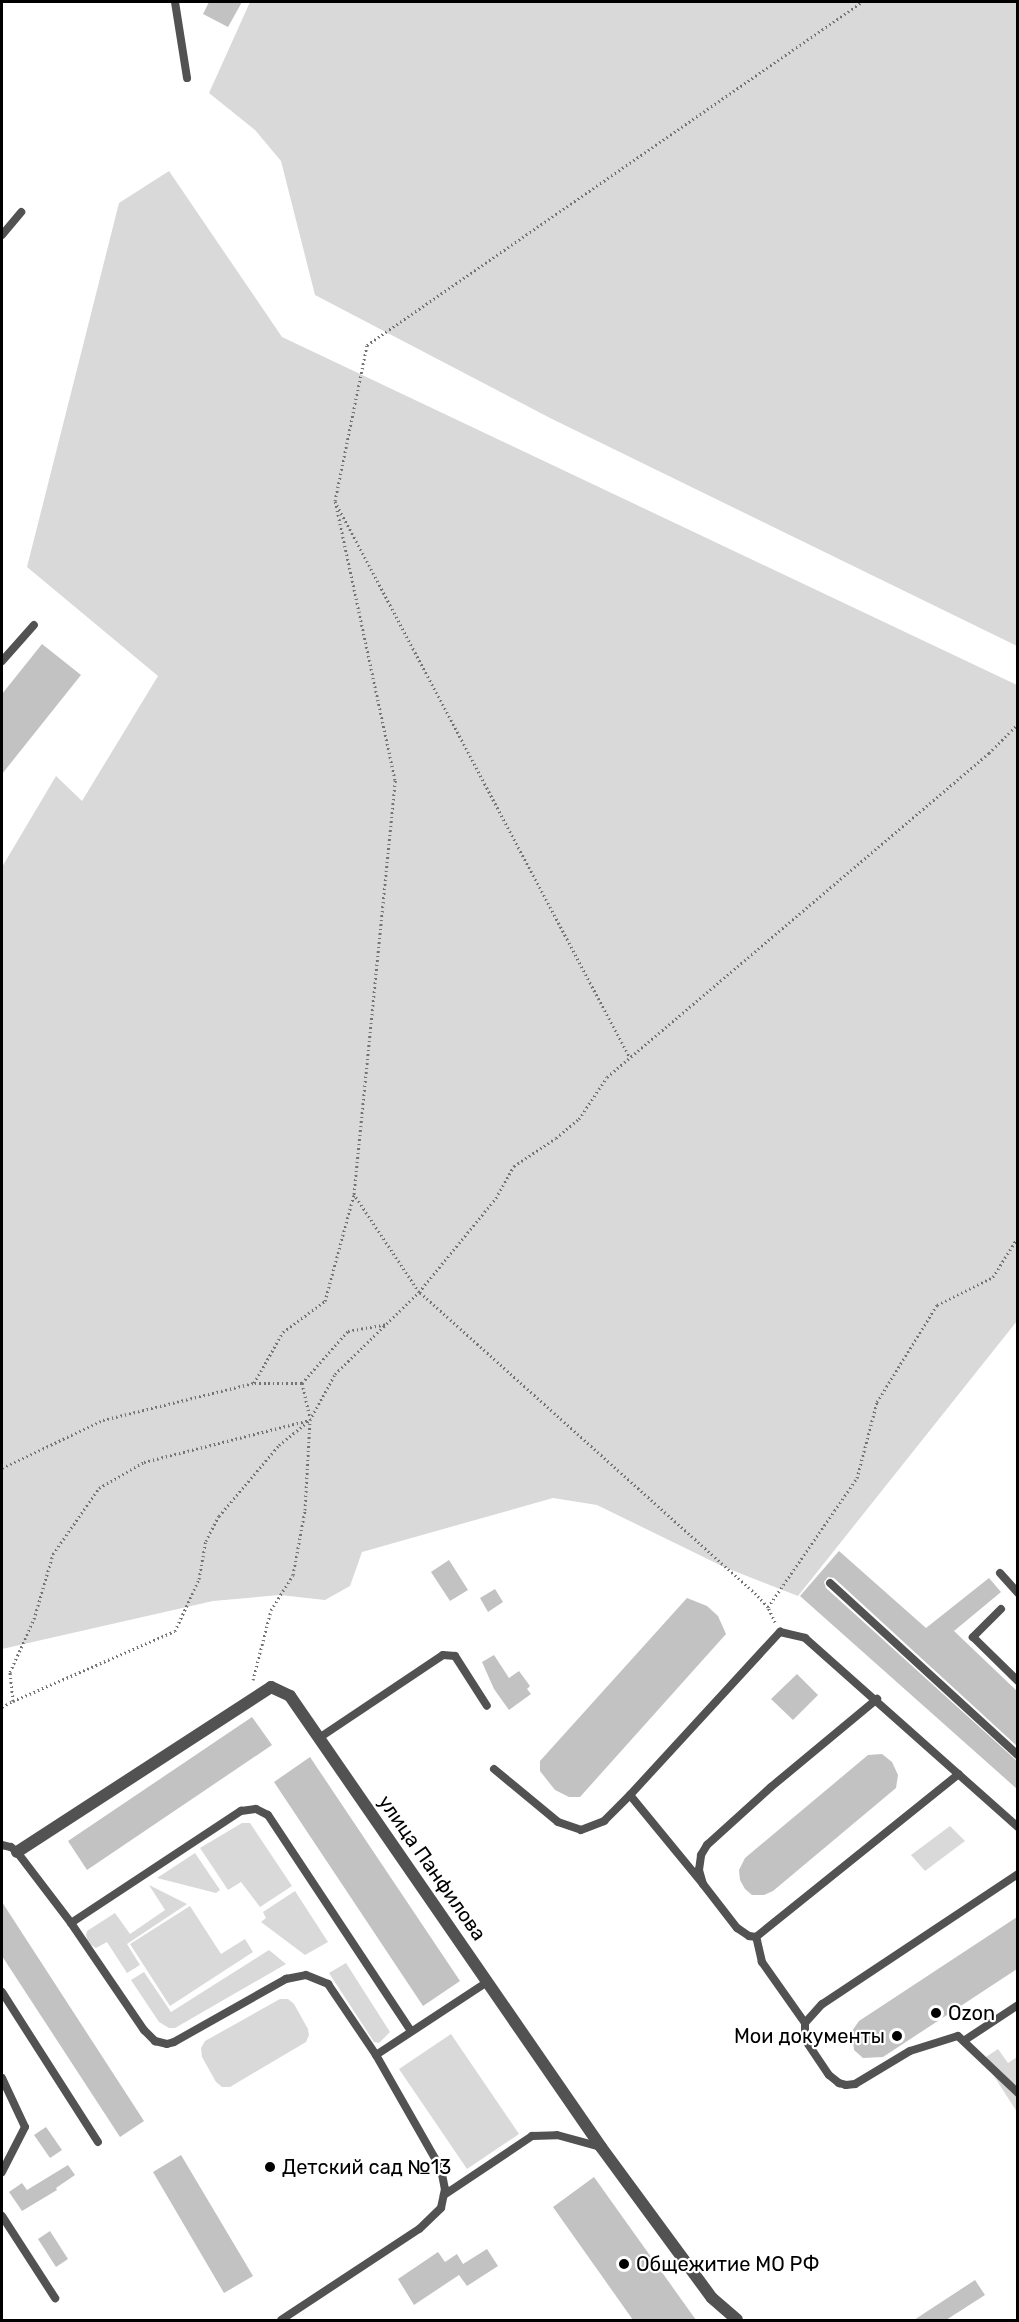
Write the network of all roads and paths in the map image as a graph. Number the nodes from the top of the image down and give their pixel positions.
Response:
1 (175, 2) edge
2 (862, 2) edge
3 (188, 78) dead end
4 (21, 212) dead end
5 (2, 235) edge
6 (335, 501) junction
7 (34, 625) dead end
8 (2, 661) edge
9 (1017, 724) edge
10 (630, 1057) junction
11 (354, 1194) junction
12 (1017, 1237) edge
13 (420, 1292) junction
14 (386, 1324) junction
15 (254, 1383) junction
16 (302, 1383) junction
17 (310, 1420) junction
18 (2, 1468) edge
19 (1000, 1573) dead end
20 (830, 1583) dead end
21 (1017, 1593) edge
22 (768, 1607) junction
23 (1001, 1608) dead end
24 (780, 1632) junction
25 (1017, 1681) edge
26 (877, 1699) junction
27 (13, 1701) junction
28 (248, 1702) junction
29 (487, 1706) dead end
30 (2, 1707) edge
31 (319, 1738) junction
32 (1017, 1755) edge
33 (494, 1769) dead end
34 (959, 1774) junction
35 (630, 1795) junction
36 (1017, 1827) edge
37 (2, 1845) edge
38 (17, 1852) junction
39 (1017, 1874) edge
40 (703, 1884) junction
41 (71, 1923) junction
42 (756, 1937) junction
43 (487, 1982) junction
44 (2, 1992) edge
45 (1017, 2005) edge
46 (805, 2023) junction
47 (411, 2031) junction
48 (965, 2040) junction
49 (376, 2055) junction
50 (2, 2078) edge
51 (1017, 2093) edge
52 (98, 2142) dead end
53 (601, 2147) junction
54 (2, 2172) edge
55 (444, 2195) junction
56 (2, 2216) edge
57 (55, 2298) dead end
58 (281, 2320) edge
59 (737, 2320) edge

1 - 3 lane
2 - 6 path
4 - 5 lane
6 - 10 path
6 - 11 path
7 - 8 lane
9 - 10 path
10 - 13 path
11 - 13 path
11 - 15 path
12 - 22 path
13 - 14 path
13 - 22 path
14 - 16 path
14 - 17 path
15 - 16 path
15 - 18 path
16 - 17 path
17 - 27 path
17 - 27 path
17 - 28 path
19 - 21 lane
20 - 32 lane
22 - 24 path
23 - 25 lane
24 - 26 lane
24 - 35 lane
26 - 34 lane
26 - 40 lane
27 - 30 path
28 - 31 street, улица Панфилова
28 - 38 street, улица Панфилова
29 - 31 lane
31 - 43 street, улица Панфилова
33 - 35 lane
34 - 36 lane
34 - 42 lane
35 - 40 lane
37 - 38 lane
38 - 41 lane
39 - 46 lane
40 - 42 lane
41 - 47 lane
41 - 49 lane
42 - 46 lane
43 - 47 lane
43 - 53 street, улица Панфилова
44 - 52 lane
45 - 48 lane
46 - 48 lane
47 - 49 lane
48 - 51 lane
49 - 55 lane
50 - 54 lane
53 - 55 lane
53 - 59 street, улица Панфилова
55 - 58 lane
56 - 57 lane

